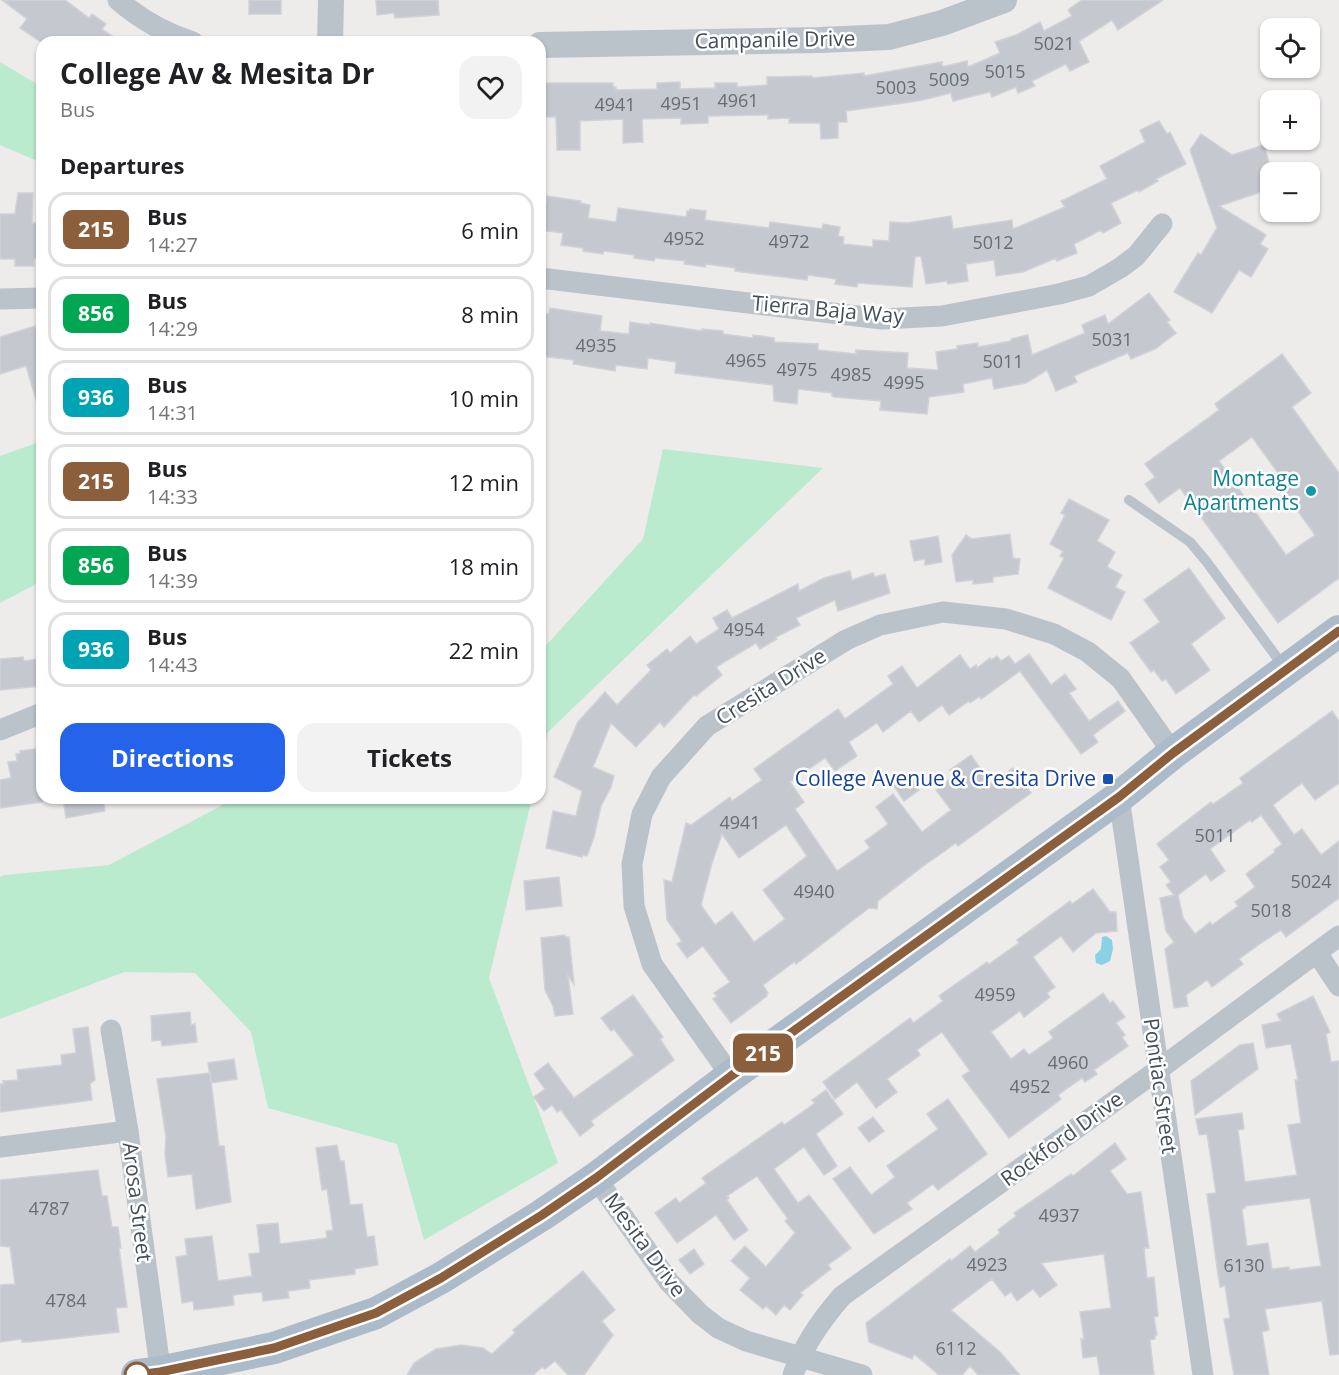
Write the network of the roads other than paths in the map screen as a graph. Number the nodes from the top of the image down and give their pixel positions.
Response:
1 (118, 0) edge
2 (330, 0) edge
3 (1004, 0) edge
4 (173, 36) edge
5 (330, 36) edge
6 (546, 45) edge
7 (1162, 225) dead end
8 (546, 279) edge
9 (36, 298) edge
10 (0, 299) edge
11 (1129, 500) dead end
12 (1339, 631) edge
13 (1286, 670) junction
14 (36, 715) edge
15 (0, 730) edge
16 (1173, 753) junction
17 (1119, 797) junction
18 (1339, 936) edge
19 (1317, 953) junction
20 (1339, 986) edge
21 (111, 1030) dead end
22 (1158, 1070) junction
23 (731, 1076) junction
24 (128, 1131) junction
25 (0, 1147) edge
26 (596, 1178) junction
27 (796, 1366) edge
28 (153, 1374) edge
29 (862, 1375) edge
30 (1203, 1375) edge

1 - 4 street
2 - 5 street
3 - 6 street, Campanile Drive
7 - 8 street, Tierra Baja Way
9 - 10 street
11 - 13 lane
12 - 13 main road
13 - 16 main road
14 - 15 street
16 - 17 main road
16 - 23 street, Cresita Drive
17 - 22 street, Pontiac Street
17 - 23 main road
18 - 19 street, Rockford Drive
19 - 20 street
19 - 22 street, Rockford Drive
21 - 24 street, Arosa Street
22 - 27 street, Rockford Drive
22 - 30 street, Pontiac Street
23 - 26 main road
24 - 25 street
24 - 28 street, Arosa Street
26 - 27 street, Mesita Drive
26 - 28 main road
27 - 29 street, Mesita Drive

